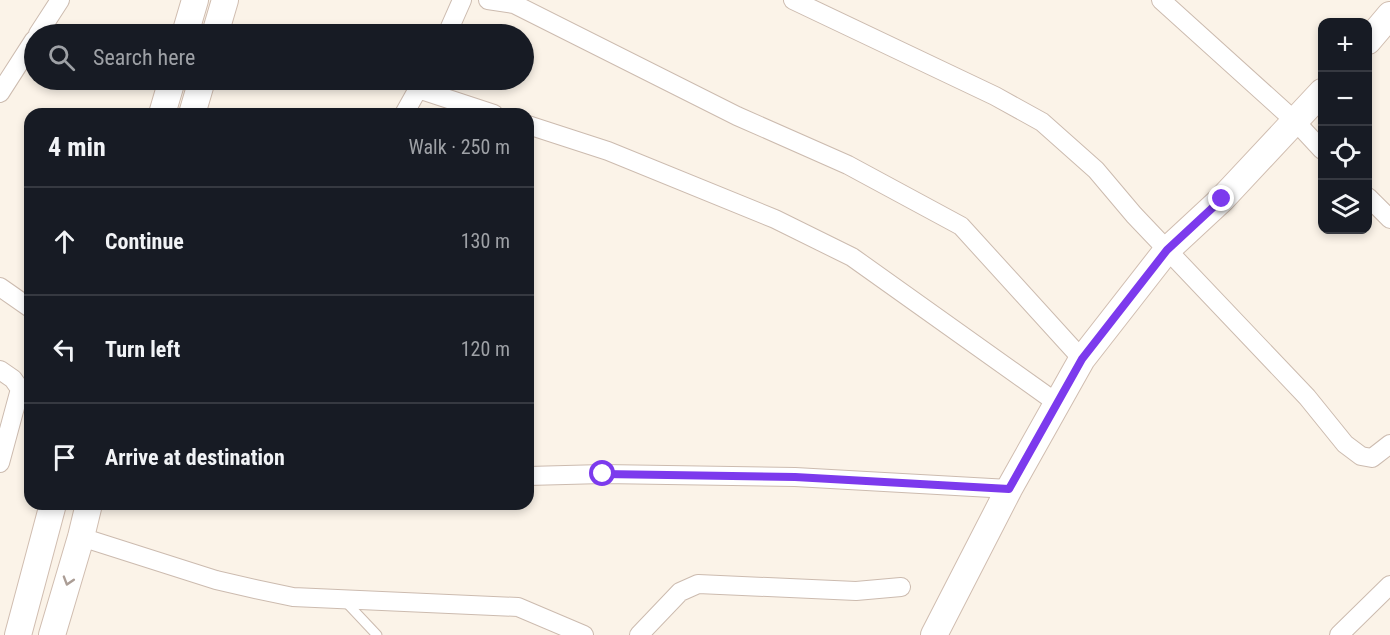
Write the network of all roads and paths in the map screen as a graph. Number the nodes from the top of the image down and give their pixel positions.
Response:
1 (60, 0) edge
2 (195, 0) edge
3 (225, 0) edge
4 (462, 0) edge
5 (488, 0) edge
6 (793, 0) edge
7 (1161, 0) edge
8 (1390, 15) edge
9 (44, 24) edge
10 (188, 24) edge
11 (218, 24) edge
12 (451, 24) edge
13 (1372, 36) edge
14 (24, 56) edge
15 (169, 90) edge
16 (199, 90) edge
17 (417, 90) edge
18 (435, 90) edge
19 (0, 93) edge
20 (1318, 98) edge
21 (164, 108) edge
22 (194, 108) edge
23 (407, 108) edge
24 (479, 108) edge
25 (1296, 122) junction
26 (534, 127) edge
27 (1318, 145) edge
28 (1372, 201) edge
29 (1390, 219) edge
30 (1167, 250) junction
31 (0, 287) edge
32 (24, 304) edge
33 (1082, 359) junction
34 (0, 370) edge
35 (1057, 403) junction
36 (1390, 444) edge
37 (0, 463) edge
38 (534, 476) edge
39 (1009, 489) junction
40 (51, 510) edge
41 (88, 510) edge
42 (81, 537) junction
43 (901, 587) dead end
44 (1388, 591) edge
45 (342, 598) junction
46 (944, 630) edge
47 (18, 635) edge
48 (52, 635) edge
49 (377, 635) edge
50 (584, 635) edge
51 (639, 635) edge
52 (1339, 635) edge

1 - 9 street
2 - 10 street
3 - 11 street
4 - 12 street
5 - 33 street
6 - 30 street
7 - 25 street
8 - 13 street
14 - 19 street
15 - 21 street
16 - 22 street
17 - 23 street
18 - 24 street
20 - 25 street
25 - 27 street
25 - 30 street
26 - 35 street
28 - 29 street
30 - 33 street
30 - 36 street
31 - 32 street
33 - 35 street
34 - 37 street
35 - 39 street
38 - 39 street
39 - 46 street
40 - 47 street
41 - 42 street
42 - 45 street
42 -> 48 street
43 - 51 street
44 - 52 street
45 - 49 lane
45 - 50 street

